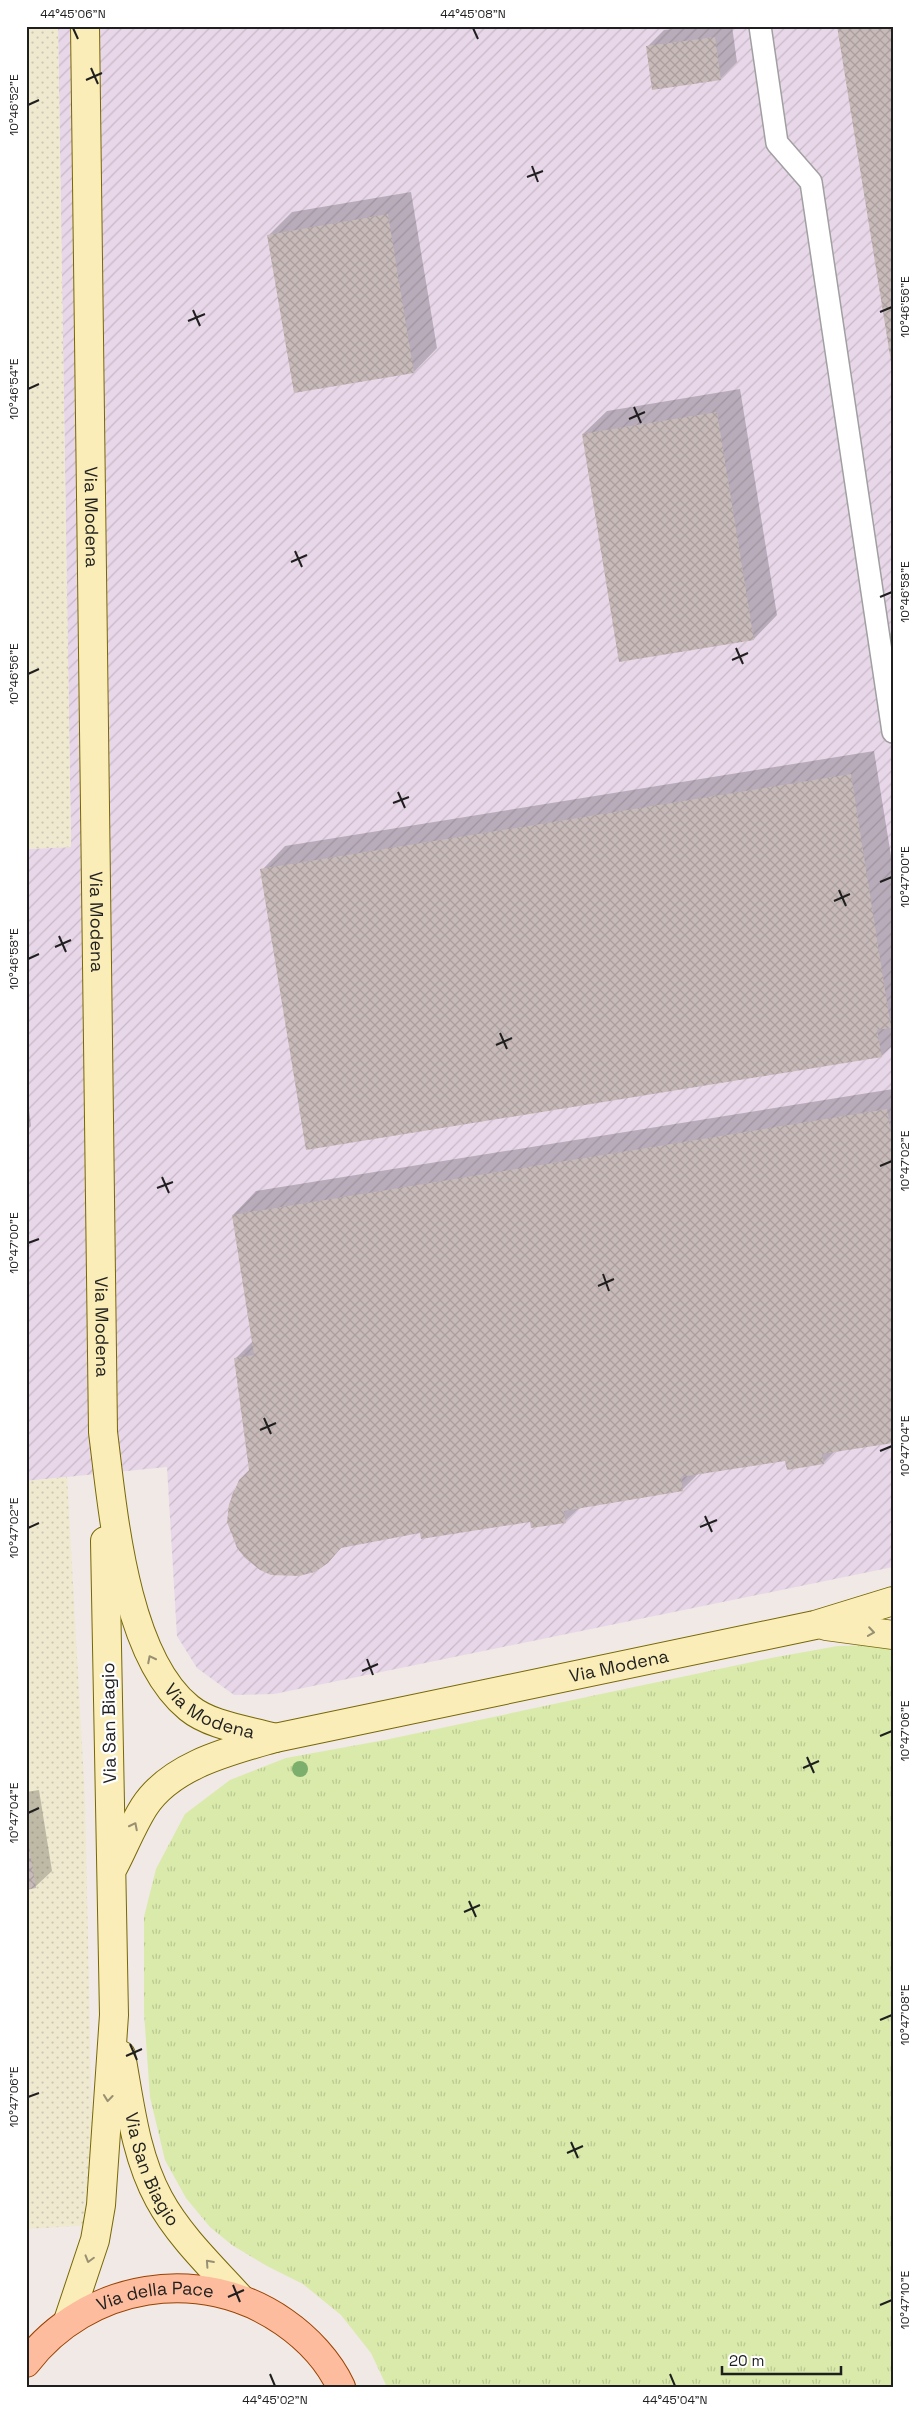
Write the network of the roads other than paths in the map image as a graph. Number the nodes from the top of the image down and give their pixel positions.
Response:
1 (85, 26) edge
2 (760, 26) edge
3 (893, 732) edge
4 (103, 1432) junction
5 (893, 1600) edge
6 (815, 1625) junction
7 (893, 1635) edge
8 (275, 1738) junction
9 (112, 1869) junction
10 (114, 2015) junction
11 (241, 2299) junction
12 (68, 2321) junction
13 (30, 2353) edge
14 (341, 2387) edge

1 - 4 street, Via Modena
2 - 3 lane
8 -> 4 street, Via Modena
4 - 9 street, Via San Biagio
5 - 6 street, Via Modena
6 -> 7 street, Via Modena
6 - 8 street, Via Modena
9 -> 8 street, Via Modena
9 - 10 street, Via San Biagio
11 -> 10 street, Via San Biagio
10 -> 12 street, Via San Biagio
11 - 12 main road, Via della Pace
11 - 14 main road, Via della Pace
12 - 13 main road, Via della Pace

